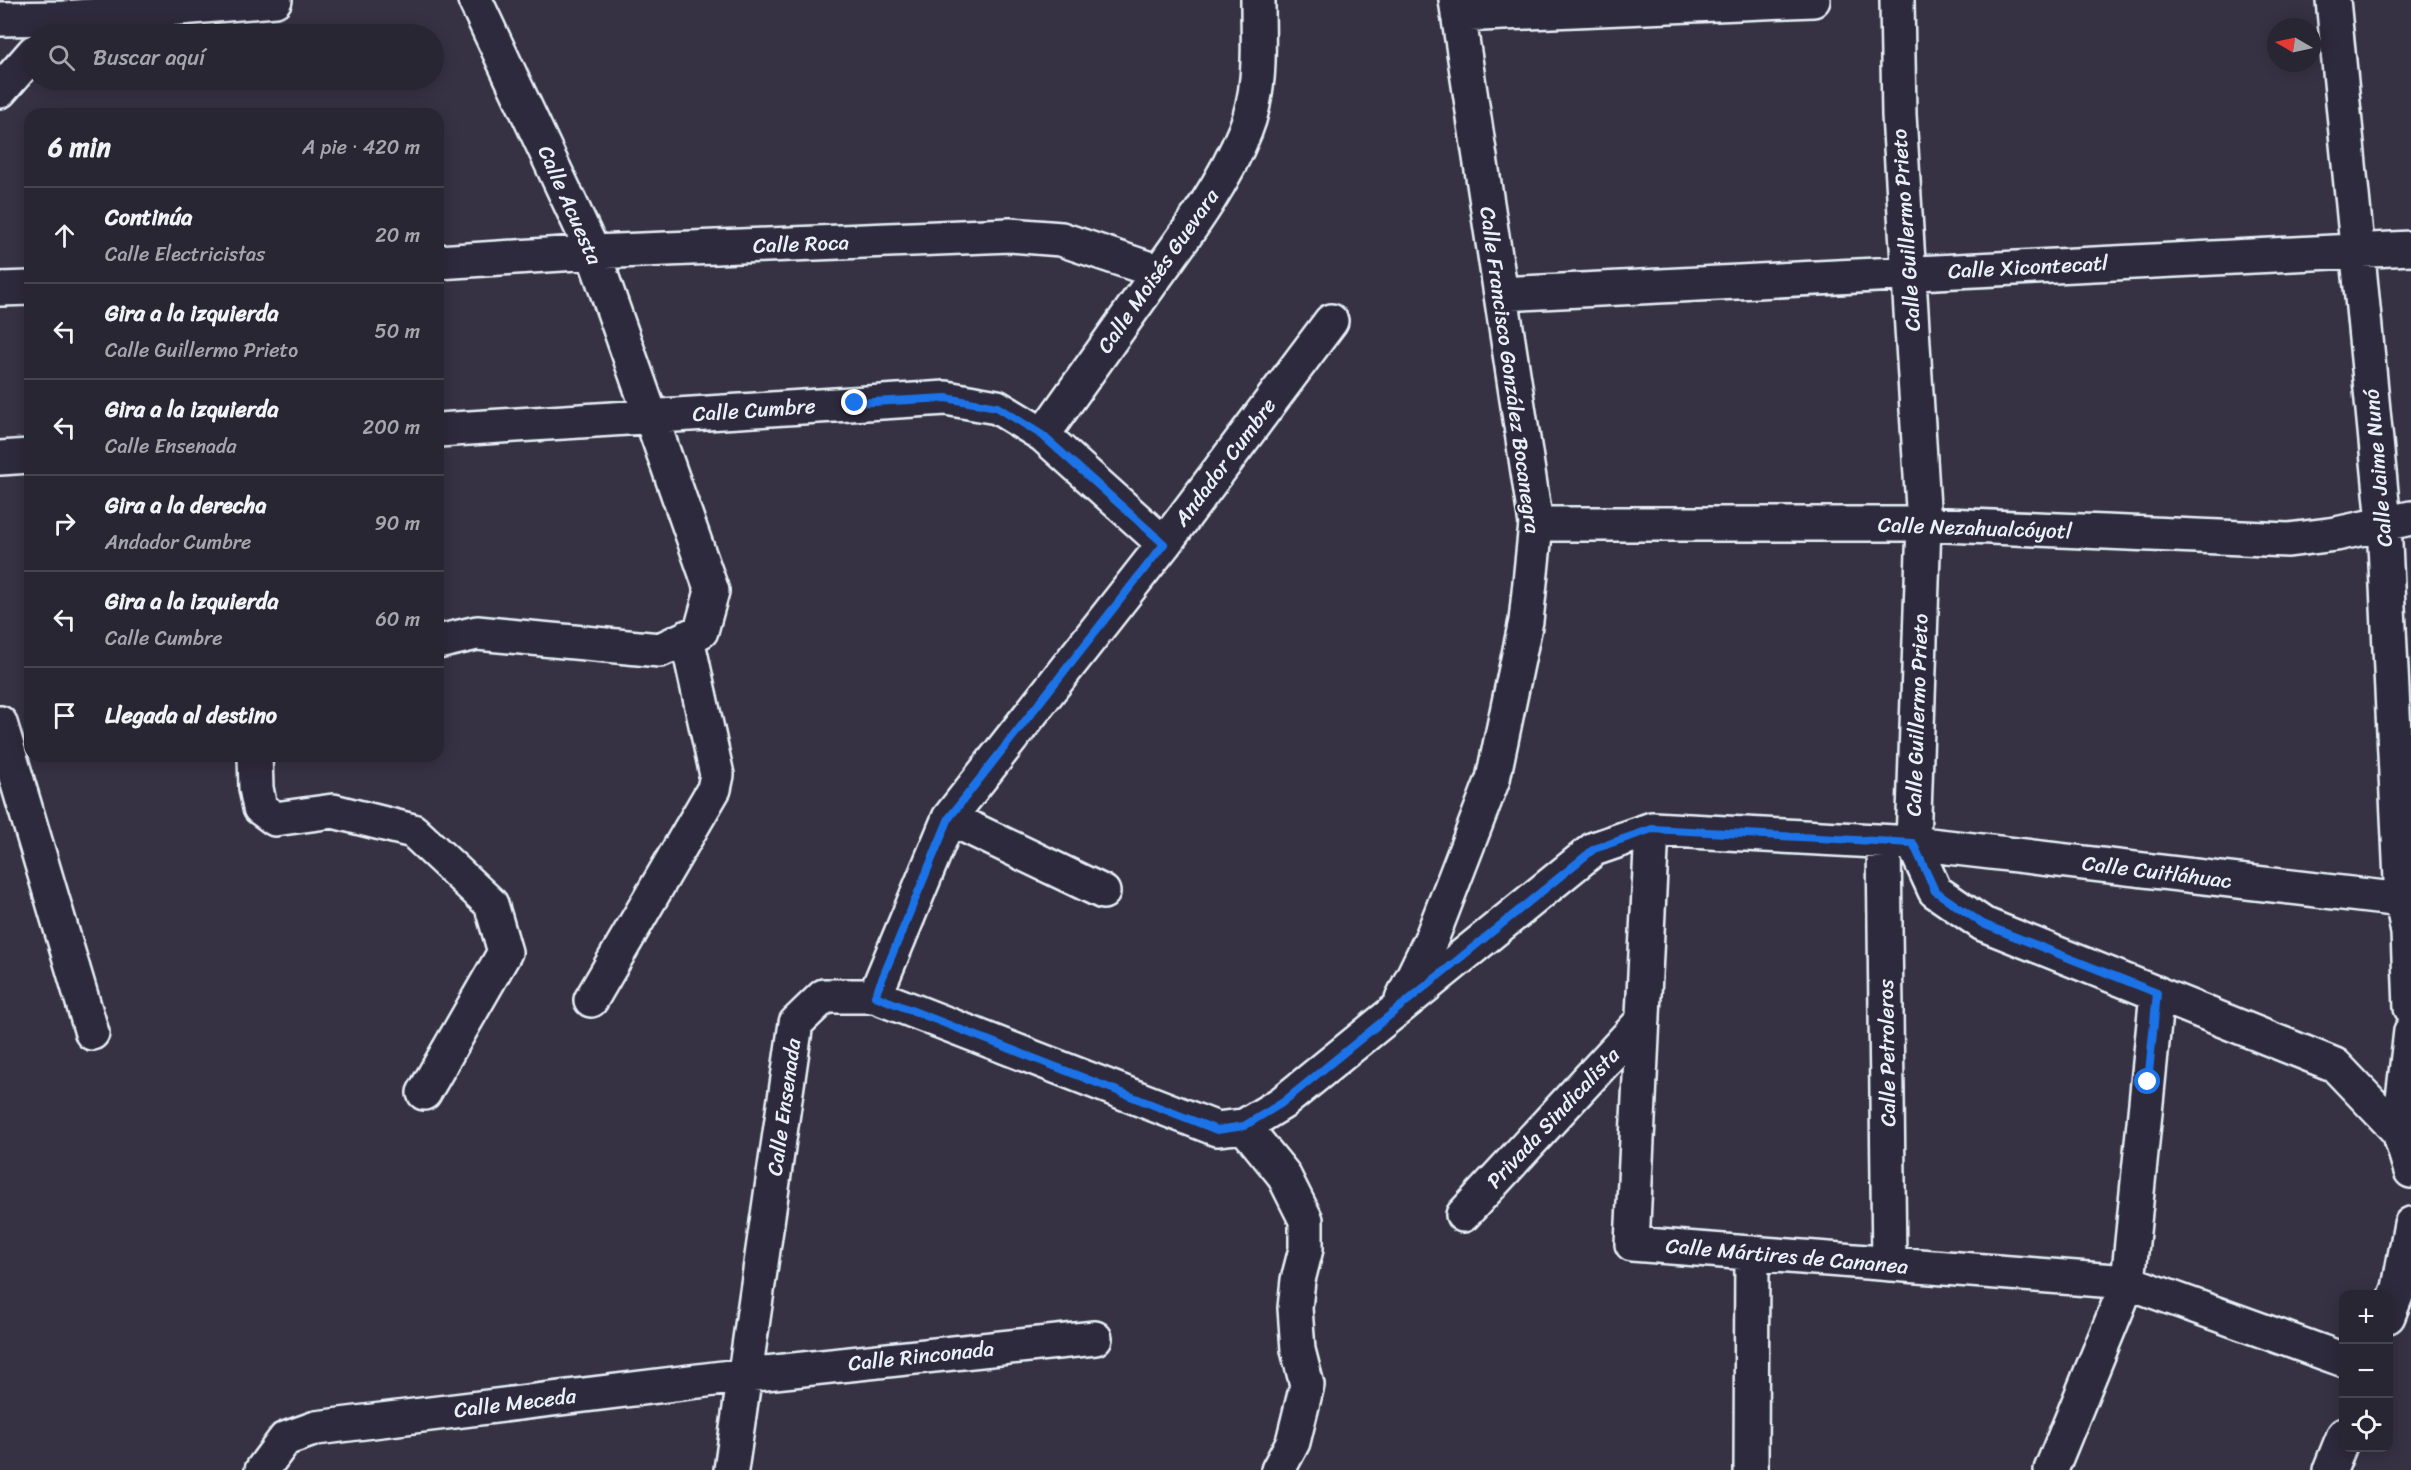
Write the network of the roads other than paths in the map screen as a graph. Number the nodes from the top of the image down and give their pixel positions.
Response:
1 (275, 0) edge
2 (475, 0) edge
3 (1258, 0) edge
4 (1813, 0) edge
5 (1897, 0) edge
6 (2333, 0) edge
7 (1457, 8) edge
8 (0, 19) edge
9 (41, 24) edge
10 (75, 24) edge
11 (24, 63) edge
12 (0, 91) edge
13 (2411, 248) edge
14 (2356, 250) junction
15 (593, 252) junction
16 (444, 262) edge
17 (1160, 272) junction
18 (1908, 273) junction
19 (24, 288) edge
20 (0, 289) edge
21 (1501, 294) junction
22 (1331, 321) dead end
23 (651, 416) junction
24 (444, 430) edge
25 (1042, 435) junction
26 (24, 456) edge
27 (0, 458) edge
28 (2398, 520) edge
29 (1536, 524) junction
30 (1924, 524) junction
31 (1164, 544) junction
32 (687, 638) junction
33 (444, 641) edge
34 (0, 723) edge
35 (255, 762) edge
36 (949, 818) junction
37 (1652, 829) junction
38 (1899, 843) junction
39 (1103, 892) dead end
40 (2402, 900) junction
41 (2157, 993) junction
42 (875, 996) junction
43 (591, 1000) dead end
44 (1398, 1006) junction
45 (2411, 1008) edge
46 (1643, 1020) junction
47 (2411, 1031) edge
48 (92, 1033) dead end
49 (424, 1093) dead end
50 (1244, 1126) junction
51 (2399, 1132) junction
52 (2411, 1171) edge
53 (1463, 1215) dead end
54 (2411, 1224) edge
55 (1752, 1253) junction
56 (1889, 1264) junction
57 (2128, 1282) junction
58 (2393, 1303) edge
59 (1095, 1338) dead end
60 (2339, 1359) edge
61 (747, 1375) junction
62 (2339, 1446) edge
63 (262, 1470) edge
64 (731, 1470) edge
65 (1278, 1470) edge
66 (1751, 1470) edge
67 (2051, 1470) edge
68 (2330, 1470) edge

1 - 10 street
2 - 15 street, Calle Acuesta
3 - 17 street, Calle Moisés Guevara
4 - 7 street
5 - 18 street, Calle Guillermo Prieto
6 - 14 street, Calle Jaime Nunó
7 - 21 street, Calle Francisco González Bocanegra
8 - 9 street
11 - 12 street
13 - 14 street, Calle Xicontecatl
14 - 18 street, Calle Xicontecatl
14 - 28 street, Calle Jaime Nunó
15 - 16 street, Calle Roca
15 - 17 street, Calle Roca
15 - 23 street, Calle Acuesta
17 - 25 street, Calle Moisés Guevara
18 - 21 street, Calle Xicontecatl
18 - 30 street, Calle Guillermo Prieto
19 - 20 street
21 - 29 street, Calle Francisco González Bocanegra
22 - 31 street, Andador Cumbre
23 - 24 street, Calle Cumbre
23 - 25 street, Calle Cumbre
23 - 32 street, Calle Acuesta
25 - 31 street, Calle Cumbre
26 - 27 street
28 - 30 street, Calle Nezahualcóyotl
28 - 40 street, Calle Jaime Nunó
29 - 30 street, Calle Nezahualcóyotl
29 - 44 street, Calle Francisco González Bocanegra
30 - 38 street, Calle Guillermo Prieto
31 - 36 street, Andador Cumbre
32 - 33 street
32 - 43 street
34 - 48 street
35 - 49 street
36 - 39 street
36 - 42 street, Andador Cumbre
37 - 38 street, Calle Ensenada
37 - 44 street, Calle Ensenada
37 - 46 street, Calle Mártires de Cananea
38 - 40 street, Calle Cuitláhuac
38 - 41 street, Calle Guillermo Prieto
38 - 56 street, Calle Petroleros
40 - 45 street, Calle Jaime Nunó
41 - 51 street, Calle Guillermo Prieto
41 - 57 street
42 - 50 street, Calle Ensenada
42 - 61 street, Calle Ensenada
44 - 50 street, Calle Ensenada
46 - 53 street, Privada Sindicalista
46 - 55 street, Calle Mártires de Cananea
47 - 51 street
50 - 65 street
51 - 52 street, Calle Guillermo Prieto
54 - 58 street
55 - 56 street, Calle Mártires de Cananea
55 - 66 street
56 - 57 street, Calle Mártires de Cananea
57 - 60 street, Calle Mártires de Cananea
57 - 67 street
59 - 61 street, Calle Rinconada
61 - 63 street, Calle Meceda
61 - 64 street, Calle Ensenada
62 - 68 street

